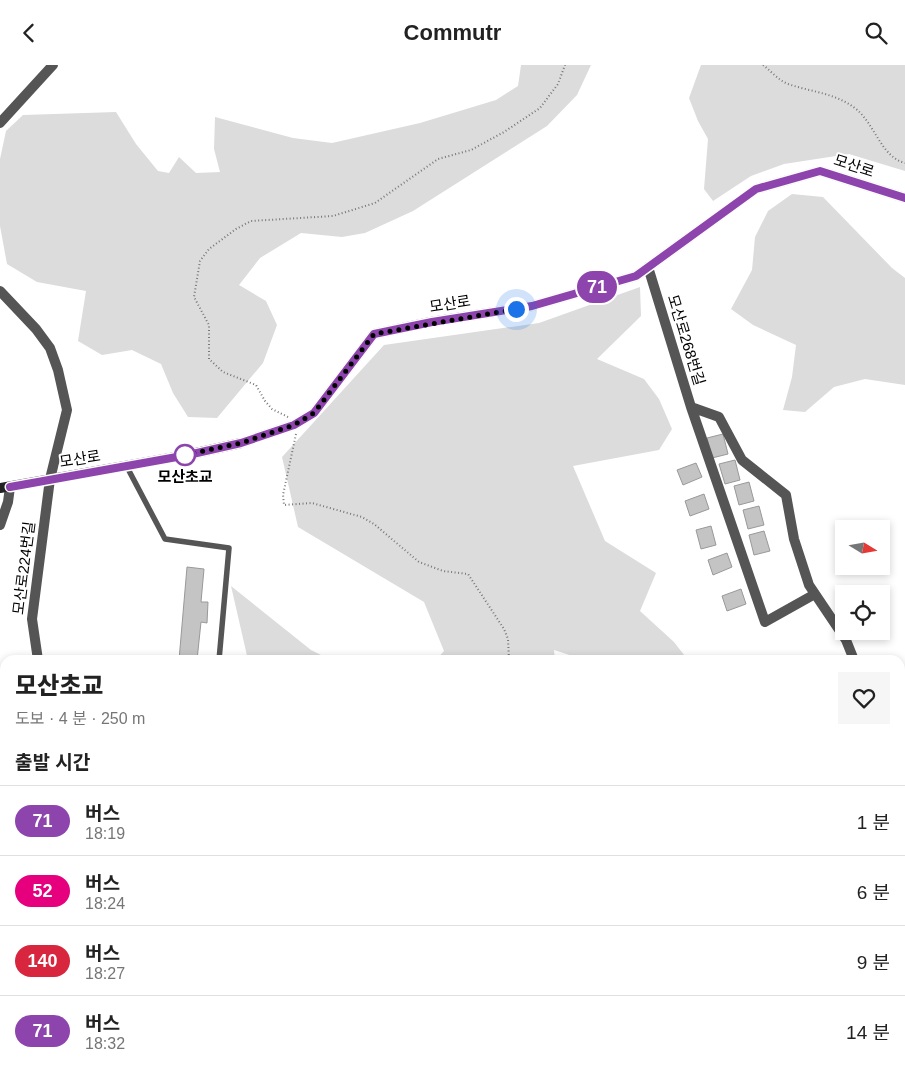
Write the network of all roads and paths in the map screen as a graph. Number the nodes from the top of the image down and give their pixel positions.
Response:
1 (52, 65) edge
2 (763, 65) edge
3 (0, 123) edge
4 (905, 163) edge
5 (905, 198) edge
6 (648, 267) junction
7 (0, 291) edge
8 (691, 407) junction
9 (127, 467) junction
10 (50, 479) junction
11 (5, 487) edge
12 (0, 525) edge
13 (815, 594) junction
14 (37, 655) edge
15 (218, 655) edge
16 (852, 655) edge

1 - 3 street
2 - 4 path
5 - 6 street, 모산로
6 - 8 street, 모산로268번길
6 - 9 street, 모산로
7 - 10 street, 모산로224번길
8 - 13 street, 모산로268번길
8 - 13 street
9 - 10 street, 모산로
9 - 15 lane
10 - 11 street, 모산로
10 - 14 street, 모산로224번길
11 - 12 street
13 - 16 street, 모산로268번길

